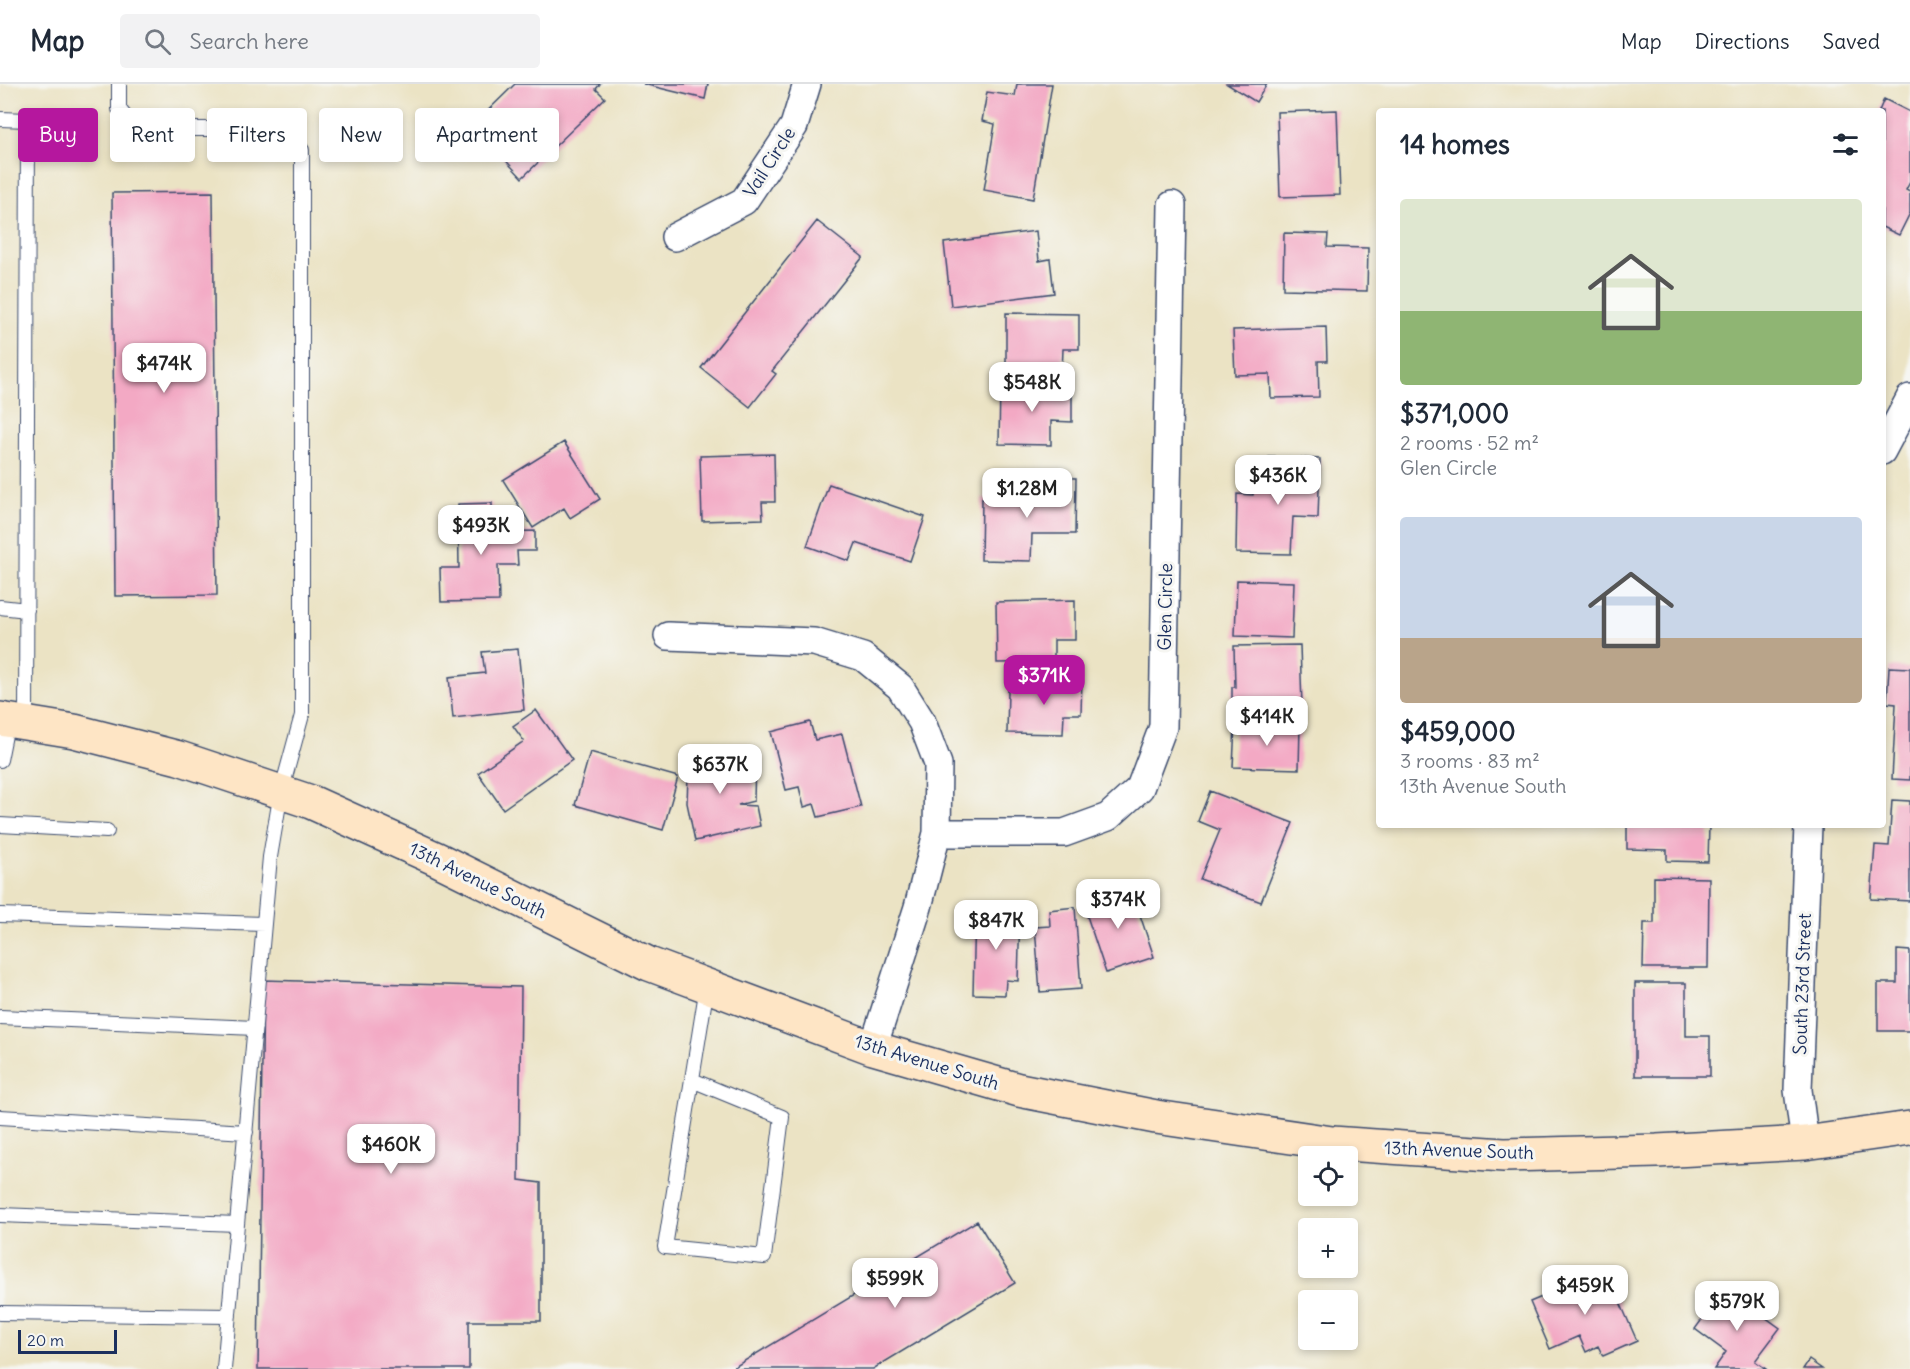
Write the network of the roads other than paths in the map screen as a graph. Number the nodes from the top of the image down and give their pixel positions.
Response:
1 (119, 84) edge
2 (807, 84) edge
3 (0, 119) edge
4 (1172, 205) dead end
5 (675, 237) dead end
6 (1910, 398) edge
7 (1886, 443) edge
8 (0, 607) edge
9 (27, 610) junction
10 (668, 636) dead end
11 (12, 721) edge
12 (0, 760) edge
13 (281, 792) junction
14 (0, 825) edge
15 (1808, 828) edge
16 (107, 831) dead end
17 (937, 833) junction
18 (0, 915) edge
19 (264, 924) junction
20 (707, 986) junction
21 (0, 1017) edge
22 (255, 1028) junction
23 (873, 1048) junction
24 (692, 1080) junction
25 (0, 1117) edge
26 (1910, 1128) edge
27 (246, 1132) junction
28 (1805, 1143) junction
29 (0, 1215) edge
30 (237, 1224) junction
31 (0, 1313) edge
32 (229, 1316) junction
33 (224, 1369) edge

1 - 13 lane
2 - 5 street, Vail Circle
3 - 9 lane
4 - 17 street, Glen Circle
6 - 7 street
8 - 9 lane
9 - 11 lane
10 - 17 street
11 - 12 lane
11 - 13 street, 13th Avenue South
13 - 19 lane
13 - 20 street, 13th Avenue South
14 - 16 lane
15 - 28 street, South 23rd Street
17 - 23 street
18 - 19 lane
19 - 22 lane
20 - 23 street, 13th Avenue South
20 - 24 lane
21 - 22 lane
22 - 27 lane
23 - 28 street, 13th Avenue South
24 - 24 lane
25 - 27 lane
26 - 28 street, 13th Avenue South
27 - 30 lane
29 - 30 lane
30 - 32 lane
31 - 32 lane
32 - 33 lane

